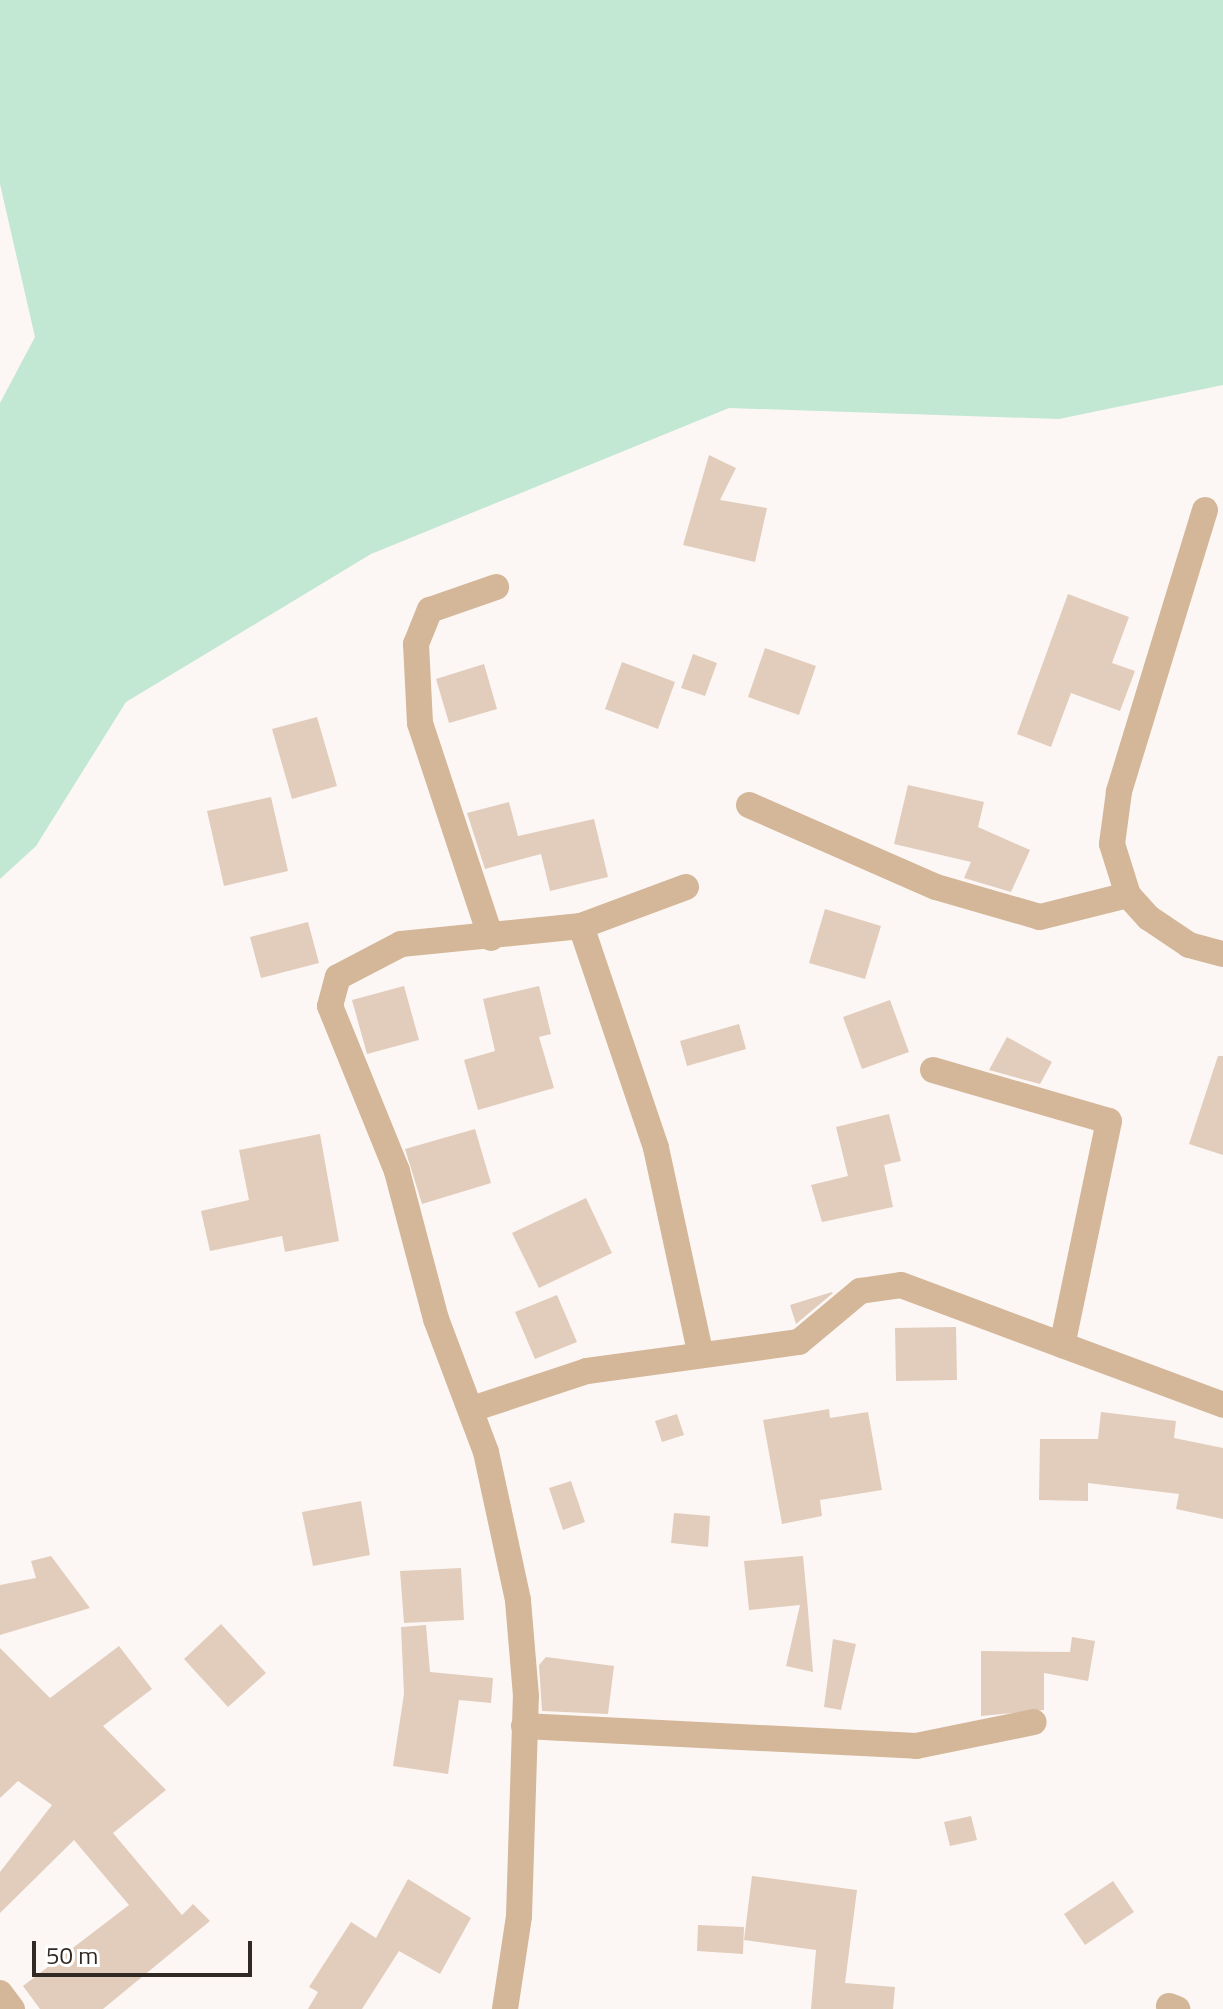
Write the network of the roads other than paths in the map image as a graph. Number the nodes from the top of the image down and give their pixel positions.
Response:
1 (1205, 510) dead end
2 (496, 587) dead end
3 (749, 805) dead end
4 (686, 887) dead end
5 (1128, 895) junction
6 (581, 926) junction
7 (491, 938) junction
8 (1223, 954) edge
9 (933, 1070) dead end
10 (1062, 1345) junction
11 (700, 1351) junction
12 (1223, 1405) edge
13 (472, 1409) junction
14 (1034, 1722) dead end
15 (524, 1726) junction
16 (0, 1993) edge
17 (12, 2009) edge
18 (505, 2009) edge

1 - 5 street
2 - 7 street
3 - 5 street
4 - 6 street
5 - 8 street
6 - 7 street
6 - 11 street
7 - 13 street
9 - 10 street
10 - 11 street
10 - 12 street
11 - 13 street
13 - 15 street
14 - 15 street
15 - 18 street
16 - 17 street

